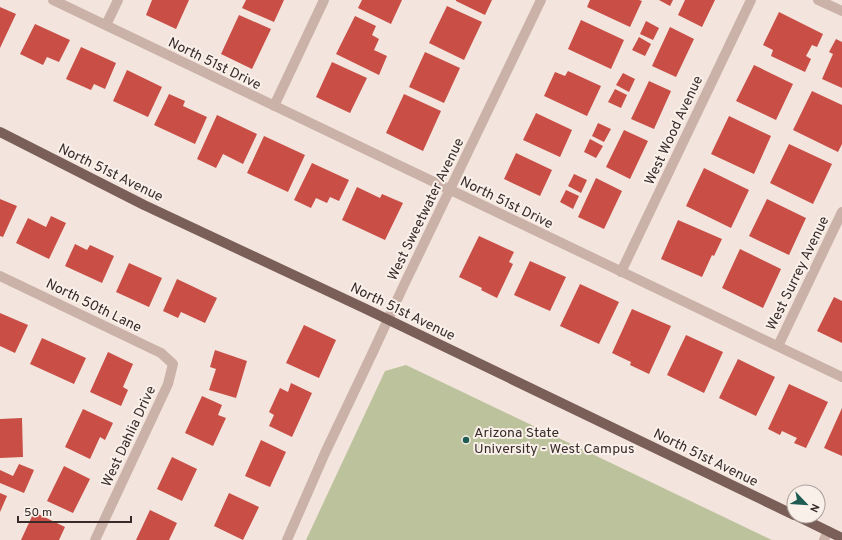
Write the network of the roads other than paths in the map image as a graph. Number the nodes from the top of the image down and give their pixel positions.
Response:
1 (53, 0) edge
2 (118, 0) edge
3 (324, 0) edge
4 (541, 0) edge
5 (751, 0) edge
6 (818, 0) edge
7 (842, 12) edge
8 (106, 25) junction
9 (274, 106) junction
10 (0, 132) edge
11 (449, 190) junction
12 (842, 212) edge
13 (621, 272) junction
14 (0, 276) edge
15 (388, 320) junction
16 (778, 346) junction
17 (174, 364) joint
18 (842, 377) edge
19 (786, 511) edge
20 (808, 524) edge
21 (826, 536) edge
22 (842, 538) edge
23 (95, 540) edge
24 (287, 540) edge

1 - 8 street, North 51st Drive
2 - 8 street
3 - 9 street
4 - 11 street, West Sweetwater Avenue
5 - 13 street, West Wood Avenue
6 - 7 street
8 - 9 street, North 51st Drive
9 - 11 street, North 51st Drive
10 - 15 main road, North 51st Avenue
11 - 13 street, North 51st Drive
11 - 15 street, West Sweetwater Avenue
12 - 16 street, West Surrey Avenue
13 - 16 street, North 51st Drive
14 - 17 street, North 50th Lane
15 - 19 main road, North 51st Avenue
15 - 24 street, West Sweetwater Avenue
16 - 18 street, North 51st Drive
17 - 23 street, West Dahlia Drive
20 - 21 main road, North 51st Avenue
21 - 22 main road, North 51st Avenue

